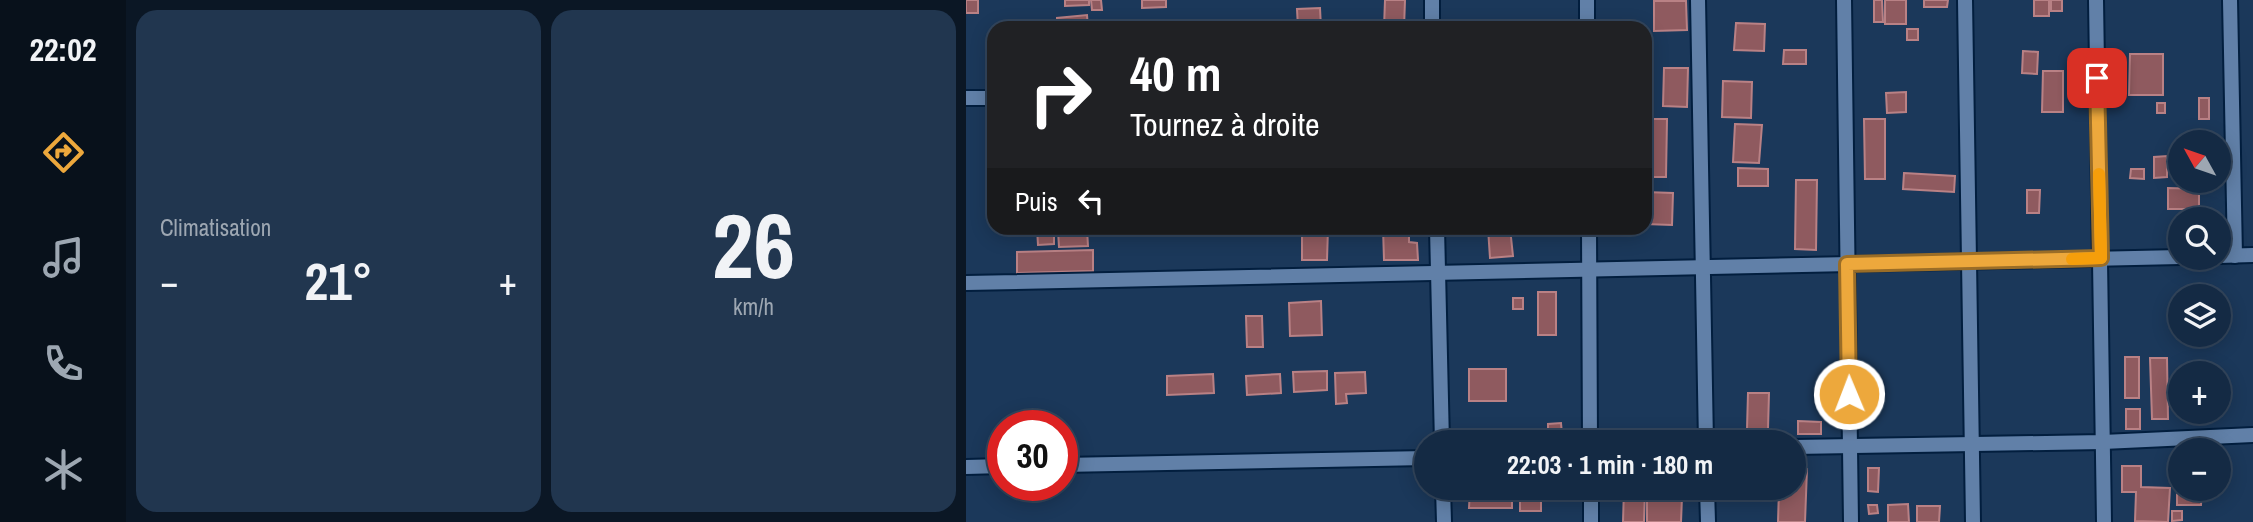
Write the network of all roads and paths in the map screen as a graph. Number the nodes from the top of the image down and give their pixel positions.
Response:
1 (1432, 0) edge
2 (1587, 0) edge
3 (1698, 0) edge
4 (1844, 0) edge
5 (1965, 0) edge
6 (2096, 0) edge
7 (2230, 0) edge
8 (1432, 21) edge
9 (1587, 21) edge
10 (966, 98) edge
11 (987, 98) edge
12 (1437, 235) edge
13 (1588, 235) edge
14 (2253, 255) edge
15 (2231, 256) edge
16 (2235, 256) junction
17 (2168, 257) edge
18 (2101, 258) junction
19 (1969, 261) junction
20 (1847, 264) junction
21 (1703, 267) junction
22 (1589, 270) junction
23 (1438, 273) junction
24 (966, 283) edge
25 (1442, 430) edge
26 (1590, 430) edge
27 (1706, 430) edge
28 (2253, 435) edge
29 (2103, 442) junction
30 (1972, 444) junction
31 (1850, 446) junction
32 (1806, 447) edge
33 (1414, 457) edge
34 (1078, 465) edge
35 (987, 466) edge
36 (966, 467) edge
37 (1443, 500) edge
38 (1591, 500) edge
39 (1707, 500) edge
40 (1444, 522) edge
41 (1591, 522) edge
42 (1708, 522) edge
43 (1851, 522) edge
44 (1973, 522) edge
45 (2104, 522) edge

1 - 8 street
2 - 9 street
3 - 21 street
4 - 20 street
5 - 19 street
6 - 18 street
7 - 16 street
10 - 11 street
12 - 23 street
13 - 22 street
14 - 16 street
15 - 16 street
17 - 18 street
18 - 19 street
18 - 29 street
19 - 20 street
19 - 30 street
20 - 21 street
20 - 31 street
21 - 22 street
21 - 27 street
22 - 23 street
22 - 26 street
23 - 24 street
23 - 25 street
28 - 29 street
29 - 30 street
29 - 45 street
30 - 31 street
30 - 44 street
31 - 32 street
31 - 43 street
33 - 34 street
35 - 36 street
37 - 40 street
38 - 41 street
39 - 42 street

